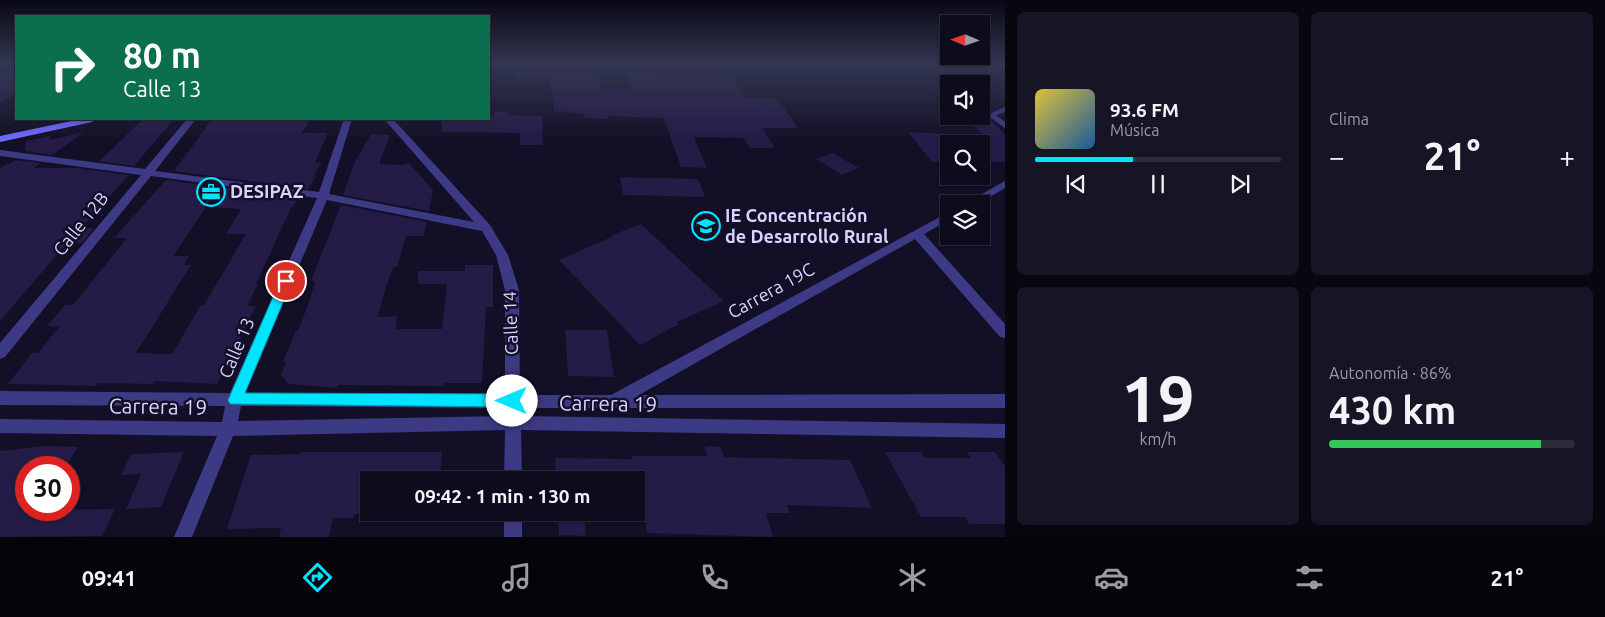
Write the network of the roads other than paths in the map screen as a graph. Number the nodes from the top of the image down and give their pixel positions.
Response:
1 (1005, 109) edge
2 (50, 120) edge
3 (87, 120) edge
4 (191, 120) edge
5 (348, 120) edge
6 (389, 120) edge
7 (1005, 126) edge
8 (0, 131) edge
9 (0, 139) edge
10 (0, 154) edge
11 (145, 174) junction
12 (1005, 184) edge
13 (985, 195) edge
14 (322, 196) junction
15 (940, 220) edge
16 (486, 228) junction
17 (917, 232) junction
18 (1005, 333) edge
19 (0, 353) edge
20 (0, 398) edge
21 (235, 400) junction
22 (512, 401) junction
23 (1005, 401) edge
24 (613, 402) junction
25 (514, 423) junction
26 (0, 426) edge
27 (228, 429) junction
28 (1005, 431) edge
29 (513, 471) edge
30 (513, 521) edge
31 (183, 537) edge
32 (513, 537) edge

1 - 7 lane
2 - 8 main road
3 - 9 main road
4 - 11 street, Calle 12B
5 - 14 street, Calle 13
6 - 16 street, Calle 14
10 - 11 street
11 - 14 street
11 - 19 street, Calle 12B
12 - 13 street
14 - 16 street
14 - 21 street, Calle 13
15 - 17 street, Carrera 19C
16 - 22 street, Calle 14
17 - 18 street
17 - 24 street, Carrera 19C
20 - 21 street, Carrera 19
21 - 22 street, Carrera 19
21 - 27 street, Calle 13
22 - 24 street, Carrera 19
22 - 25 street, Calle 14
23 - 24 street, Carrera 19
25 - 27 street, Carrera 19
25 - 28 street, Carrera 19
25 - 29 street, Calle 14
26 - 27 street, Carrera 19
27 - 31 street, Calle 13
30 - 32 street

